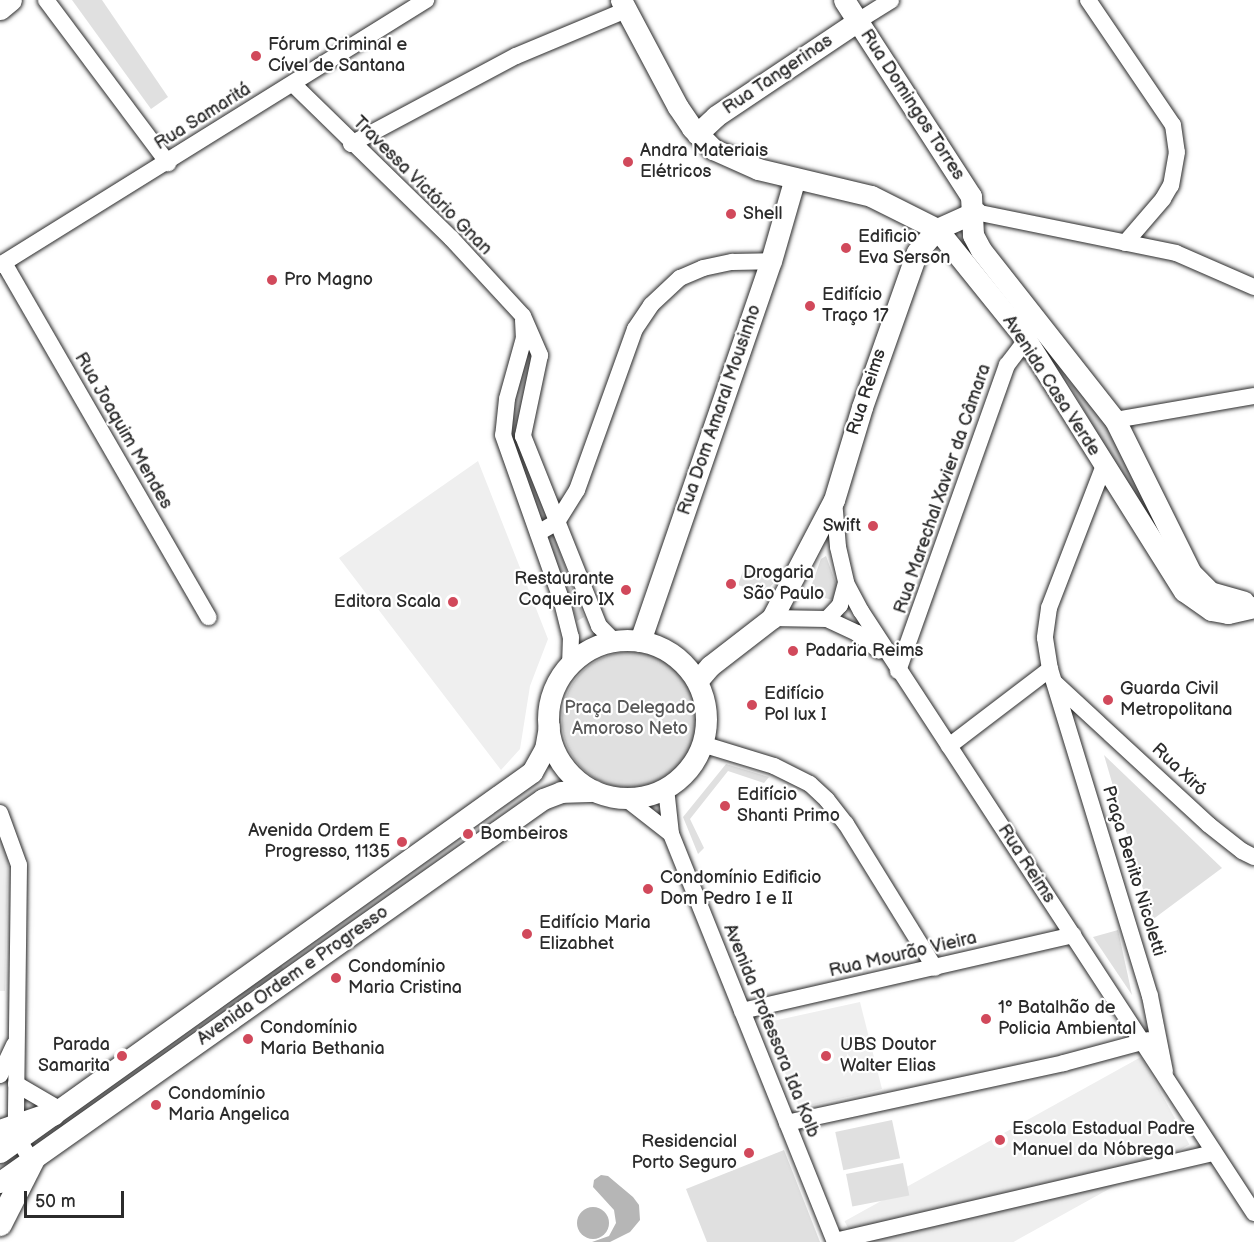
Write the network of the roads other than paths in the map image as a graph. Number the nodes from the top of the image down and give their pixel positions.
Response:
1 (11, 0) edge
2 (46, 0) edge
3 (426, 0) edge
4 (844, 0) edge
5 (891, 0) edge
6 (1088, 0) edge
7 (623, 5) edge
8 (0, 9) edge
9 (858, 21) junction
10 (294, 84) junction
11 (697, 134) junction
12 (351, 144) junction
13 (168, 163) junction
14 (795, 178) junction
15 (975, 212) junction
16 (937, 230) junction
17 (1125, 243) junction
18 (771, 261) junction
19 (2, 264) edge
20 (1254, 287) edge
21 (523, 316) junction
22 (1031, 332) junction
23 (1254, 396) edge
24 (1114, 420) junction
25 (1104, 468) junction
26 (834, 500) junction
27 (557, 522) junction
28 (538, 533) junction
29 (846, 583) junction
30 (1254, 602) edge
31 (1254, 607) edge
32 (208, 617) dead end
33 (772, 618) junction
34 (827, 619) junction
35 (614, 641) junction
36 (640, 641) junction
37 (570, 664) junction
38 (896, 667) junction
39 (1052, 676) junction
40 (697, 681) junction
41 (549, 726) junction
42 (702, 744) junction
43 (949, 746) junction
44 (666, 788) junction
45 (594, 791) junction
46 (625, 798) junction
47 (0, 813) edge
48 (671, 834) junction
49 (1254, 856) edge
50 (1073, 935) junction
51 (935, 968) junction
52 (742, 1011) junction
53 (1159, 1032) junction
54 (17, 1038) junction
55 (1141, 1043) junction
56 (1, 1070) edge
57 (1166, 1074) junction
58 (16, 1084) junction
59 (56, 1112) junction
60 (787, 1123) junction
61 (11, 1133) edge
62 (0, 1152) edge
63 (1214, 1153) junction
64 (32, 1161) junction
65 (0, 1182) edge
66 (1254, 1213) edge
67 (0, 1224) edge
68 (835, 1242) edge

1 - 8 main road
2 - 13 street
3 - 10 street, Rua Samaritá
4 - 9 main road, Rua Domingos Torres
5 - 9 street, Rua Tangerinas
6 - 17 street
7 - 11 main road, Avenida Casa Verde
7 - 12 street
9 - 11 main road, Rua Tangerinas
9 - 15 main road, Rua Domingos Torres
10 - 12 street, Travessa Victório Gnan
10 - 13 street, Rua Samaritá
11 - 14 main road, Avenida Casa Verde
12 - 21 street, Travessa Victório Gnan
13 - 19 street, Rua Samaritá
14 - 16 main road, Avenida Casa Verde
14 - 18 main road, Rua Dom Amaral Mousinho
15 - 16 main road, Rua Reims
15 - 17 street
15 - 22 main road, Avenida Casa Verde
16 - 22 main road, Avenida Casa Verde
16 - 26 main road, Rua Reims
17 - 20 street
18 - 27 street
18 - 36 main road, Rua Dom Amaral Mousinho
19 - 32 street, Rua Joaquim Mendes
21 - 27 street
21 - 28 street
22 - 24 main road, Avenida Casa Verde
22 - 25 main road, Avenida Casa Verde
22 - 38 street, Rua Marechal Xavier da Câmara
23 - 24 street
24 - 30 main road, Avenida Casa Verde
25 - 31 main road, Avenida Casa Verde
25 - 39 street, Praça Benito Nicoletti
26 - 29 street, Rua Reims
26 - 33 main road, Rua Reims
27 - 28 street
27 - 35 street
28 - 37 street
29 - 34 street
29 - 38 street, Rua Reims
33 - 34 street
33 - 40 main road
34 - 38 street
35 - 36 main road
35 - 37 main road
36 - 40 main road
37 - 41 main road
38 - 43 street, Rua Reims
39 - 43 street
39 - 49 street, Rua Xiró
39 - 53 street, Praça Benito Nicoletti
40 - 42 main road
41 - 45 main road
41 - 59 main road, Avenida Ordem e Progresso
42 - 44 main road
42 - 51 street
43 - 50 street, Rua Reims
44 - 46 main road
44 - 48 street, Avenida Professora Ida Kolb
45 - 46 main road
45 - 64 main road, Avenida Ordem e Progresso
46 - 48 street
47 - 54 street
48 - 52 street, Avenida Professora Ida Kolb
50 - 51 street, Rua Mourão Vieira
50 - 55 street, Rua Reims
51 - 52 street, Rua Mourão Vieira
52 - 60 street, Avenida Professora Ida Kolb
53 - 55 street
53 - 57 street, Praça Benito Nicoletti
54 - 56 street
54 - 58 street
55 - 57 street, Rua Reims
55 - 60 street
57 - 63 street, Rua Reims
58 - 59 street
58 - 61 street
59 - 61 highway
60 - 68 street, Avenida Professora Ida Kolb
61 - 62 main road
61 - 64 street
63 - 66 street, Rua Reims
63 - 68 street
64 - 65 main road, Avenida Ordem e Progresso
64 - 67 highway

